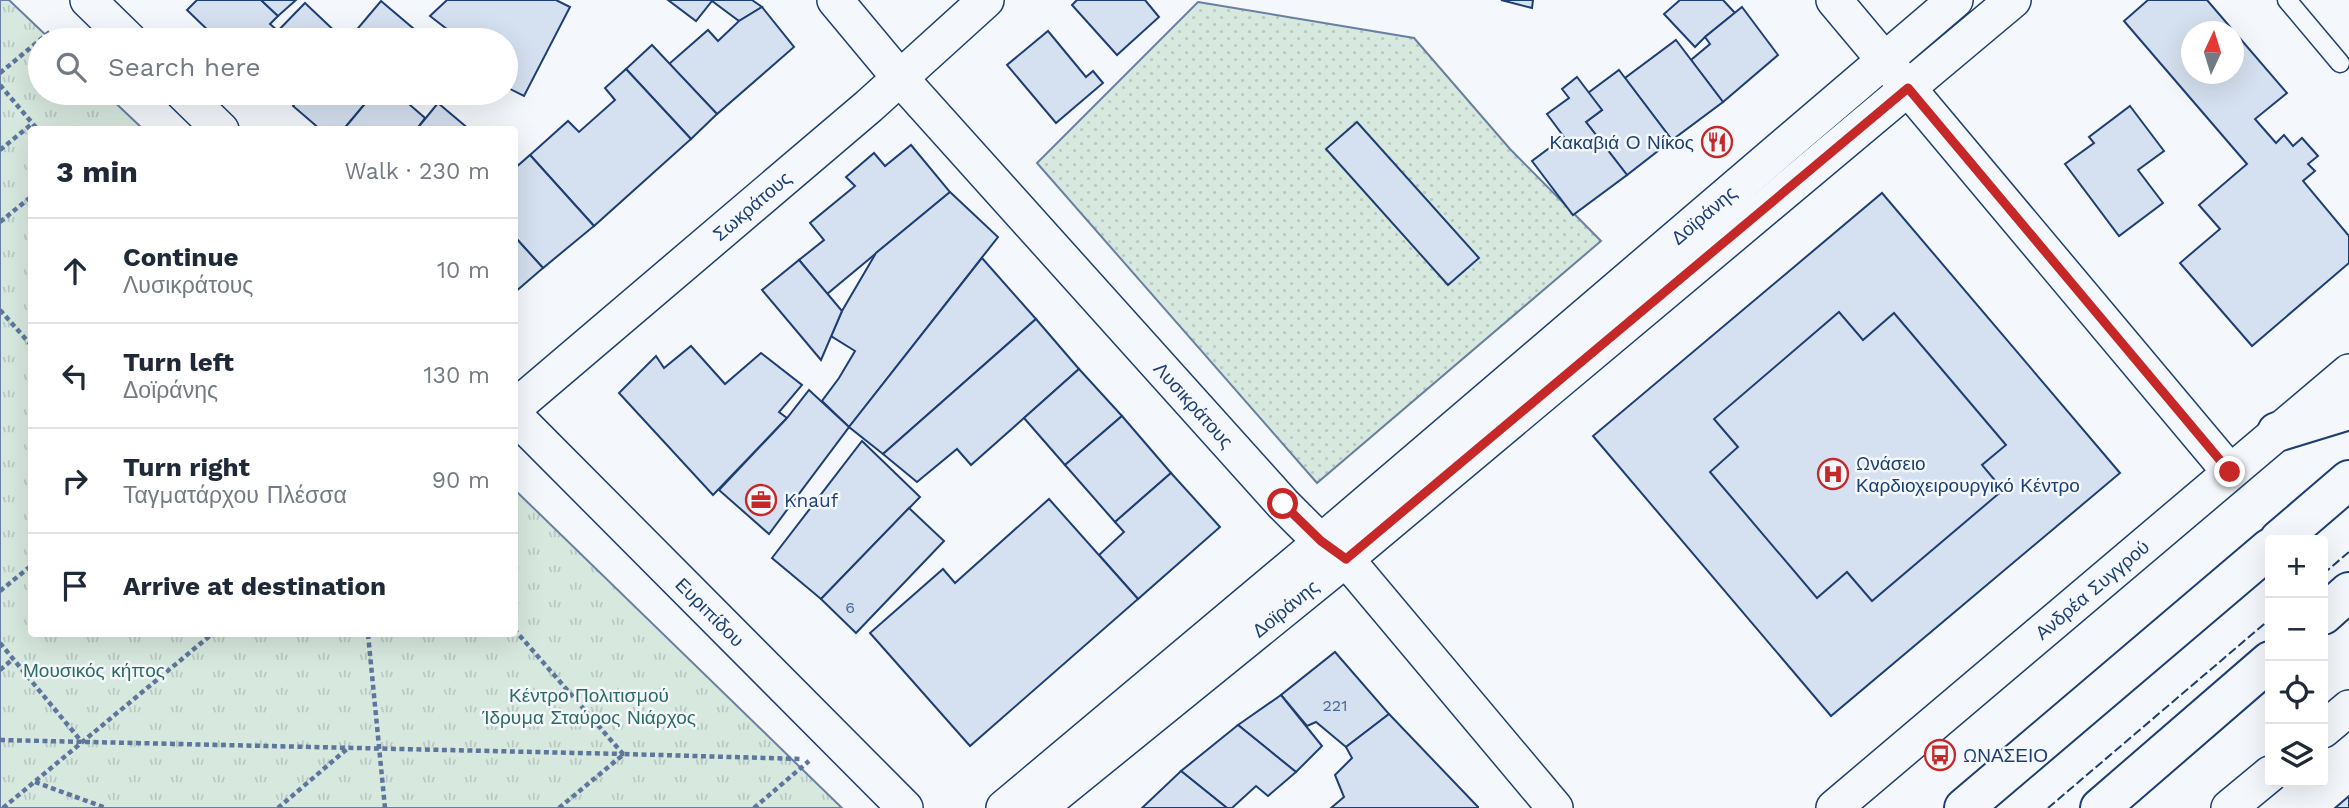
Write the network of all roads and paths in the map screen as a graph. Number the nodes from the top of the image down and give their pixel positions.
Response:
1 (835, 0) edge
2 (986, 0) edge
3 (1834, 0) edge
4 (1955, 0) edge
5 (2013, 0) edge
6 (2287, 0) edge
7 (95, 2) edge
8 (118, 28) edge
9 (28, 50) edge
10 (1884, 60) junction
11 (2340, 63) dead end
12 (0, 73) edge
13 (900, 78) junction
14 (0, 85) edge
15 (1908, 88) junction
16 (195, 105) edge
17 (33, 123) junction
18 (29, 126) edge
19 (35, 126) edge
20 (217, 126) edge
21 (28, 127) edge
22 (0, 150) edge
23 (28, 199) edge
24 (0, 222) edge
25 (0, 310) edge
26 (28, 342) edge
27 (2349, 372) edge
28 (518, 405) edge
29 (2349, 410) edge
30 (518, 419) edge
31 (2277, 432) junction
32 (2230, 472) junction
33 (2349, 480) edge
34 (2285, 535) edge
35 (1333, 550) junction
36 (2265, 552) edge
37 (28, 568) edge
38 (0, 591) edge
39 (2349, 593) edge
40 (2328, 611) edge
41 (518, 634) edge
42 (208, 637) edge
43 (368, 637) edge
44 (0, 643) edge
45 (13, 659) junction
46 (2265, 665) edge
47 (0, 670) edge
48 (2349, 708) edge
49 (2328, 726) edge
50 (0, 740) edge
51 (82, 742) junction
52 (348, 748) junction
53 (381, 748) junction
54 (624, 754) junction
55 (2265, 778) edge
56 (34, 782) junction
57 (3, 808) edge
58 (106, 808) edge
59 (278, 808) edge
60 (385, 808) edge
61 (559, 808) edge
62 (754, 808) edge
63 (905, 808) edge
64 (1004, 808) edge
65 (1039, 808) edge
66 (1555, 808) edge
67 (1835, 808) edge
68 (1965, 808) edge
69 (2100, 808) edge
70 (2230, 808) edge

1 - 13 street, Λυσικράτους
2 - 13 street, Σωκράτους
3 - 10 street
4 - 10 street, Δοϊράνης
5 - 15 street, Δοϊράνης
6 - 11 lane
7 - 8 street
9 - 12 path
10 - 15 street
10 - 35 street, Δοϊράνης
13 - 28 street, Σωκράτους
13 - 35 street, Λυσικράτους
14 - 17 path
15 - 32 street
15 - 35 street, Δοϊράνης
16 - 20 street
17 - 18 path
17 - 19 path
21 - 22 path
23 - 24 path
25 - 26 path
27 - 31 street, Ανδρέα Συγγρού
29 - 31 highway
30 - 63 street, Ευριπίδου
31 - 32 street, Ανδρέα Συγγρού
32 - 67 street, Ανδρέα Συγγρού
33 - 34 highway
35 - 64 street, Δοϊράνης
35 - 65 street, Δοϊράνης
35 - 66 street, Λυσικράτους
36 - 68 highway
37 - 38 path
39 - 40 highway
41 - 54 path
42 - 51 path
43 - 53 path
44 - 45 path
45 - 47 path
45 - 51 path
46 - 69 highway
48 - 49 street
50 - 51 path
51 - 52 path
51 - 56 path
52 - 53 path
52 - 59 path
53 - 54 path
53 - 60 path
54 - 61 path
54 - 62 path
55 - 70 street
56 - 57 path
56 - 58 path

